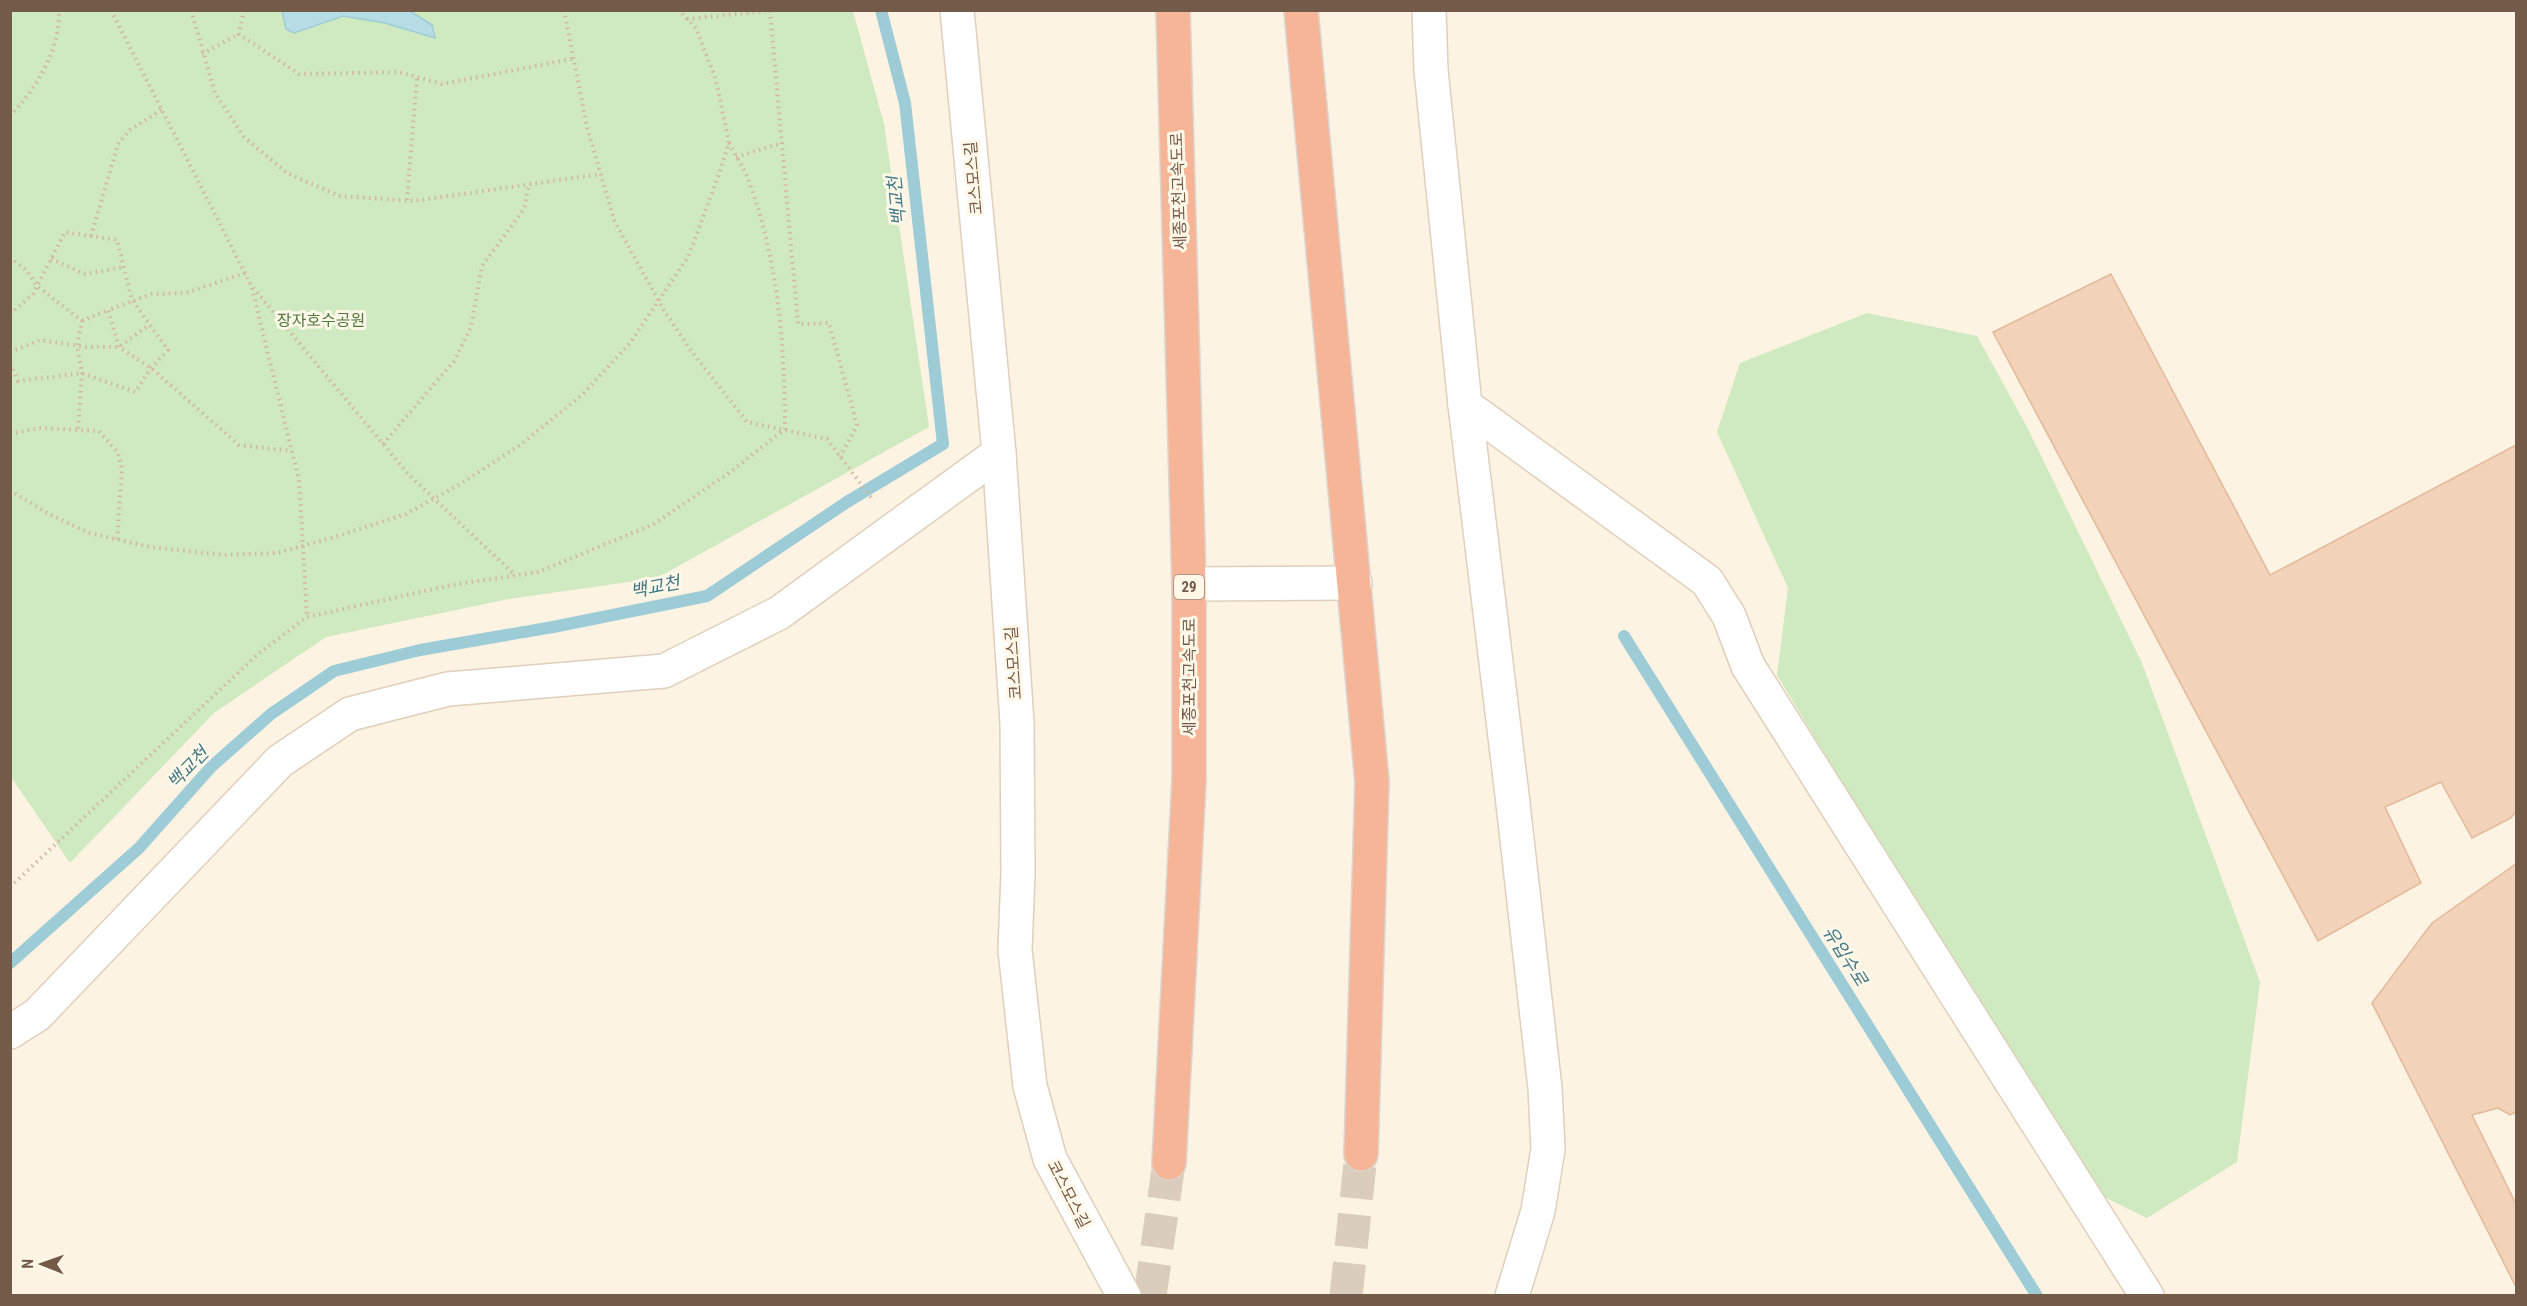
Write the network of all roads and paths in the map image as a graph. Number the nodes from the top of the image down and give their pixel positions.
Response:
1 (58, 10) edge
2 (111, 10) edge
3 (191, 10) edge
4 (244, 10) edge
5 (564, 10) edge
6 (679, 10) edge
7 (776, 10) edge
8 (957, 10) edge
9 (1173, 10) edge
10 (1301, 10) edge
11 (1430, 10) edge
12 (770, 11) edge
13 (687, 19) junction
14 (239, 34) junction
15 (202, 54) junction
16 (572, 59) junction
17 (417, 77) junction
18 (162, 109) junction
19 (10, 116) edge
20 (729, 143) junction
21 (782, 143) junction
22 (736, 157) junction
23 (601, 174) junction
24 (530, 184) junction
25 (407, 200) junction
26 (91, 236) junction
27 (10, 257) edge
28 (51, 259) junction
29 (124, 267) junction
30 (245, 273) junction
31 (251, 285) junction
32 (37, 286) junction
33 (132, 300) junction
34 (659, 300) junction
35 (108, 310) junction
36 (10, 314) edge
37 (82, 321) junction
38 (149, 325) junction
39 (77, 346) junction
40 (119, 347) junction
41 (10, 351) edge
42 (10, 363) edge
43 (151, 368) junction
44 (82, 373) junction
45 (1464, 405) junction
46 (78, 429) junction
47 (785, 429) junction
48 (10, 434) edge
49 (383, 444) junction
50 (292, 451) junction
51 (999, 453) junction
52 (840, 457) junction
53 (10, 490) edge
54 (434, 499) junction
55 (877, 505) dead end
56 (117, 540) junction
57 (303, 546) junction
58 (516, 575) junction
59 (1355, 583) junction
60 (1189, 585) junction
61 (307, 617) junction
62 (10, 887) edge
63 (10, 1032) edge
64 (1361, 1154) tunnel mouth
65 (1169, 1163) tunnel mouth
66 (1124, 1295) edge
67 (1512, 1296) edge
68 (2147, 1296) edge

1 - 19 path
2 - 18 path
3 - 15 path
4 - 14 path
5 - 16 path
6 - 13 path
7 - 12 path
8 - 51 street, 코스모스길
9 - 60 highway, 세종포천고속도로 / 29
10 - 59 highway
11 - 45 street
12 - 13 path
12 - 21 path
13 - 20 path
14 - 15 path
14 - 17 path
15 - 25 path
16 - 17 path
16 - 23 path
17 - 25 path
18 - 26 path
18 - 30 path
20 - 22 path
20 - 34 path
21 - 22 path
21 - 52 path
22 - 47 path
23 - 24 path
23 - 34 path
24 - 25 path
24 - 49 path
26 - 28 path
26 - 29 path
27 - 32 path
28 - 29 path
28 - 32 path
29 - 33 path
30 - 31 path
30 - 33 path
31 - 49 path
31 - 50 path
32 - 36 path
32 - 37 path
33 - 35 path
33 - 38 path
34 - 47 path
34 - 54 path
35 - 37 path
35 - 40 path
37 - 39 path
38 - 40 path
38 - 43 path
39 - 40 path
39 - 41 path
39 - 44 path
40 - 43 path
42 - 44 path
43 - 44 path
43 - 50 path
44 - 46 path
45 - 67 street
45 - 68 street
46 - 48 path
46 - 56 path
47 - 52 path
47 - 58 path
49 - 54 path
50 - 57 path
51 - 63 street
51 - 66 street, 코스모스길
52 - 55 path
53 - 56 path
54 - 57 path
54 - 58 path
56 - 57 path
57 - 61 path
58 - 61 path
59 - 60 street
59 - 64 highway
60 - 65 highway, 세종포천고속도로 / 29
61 - 62 path

